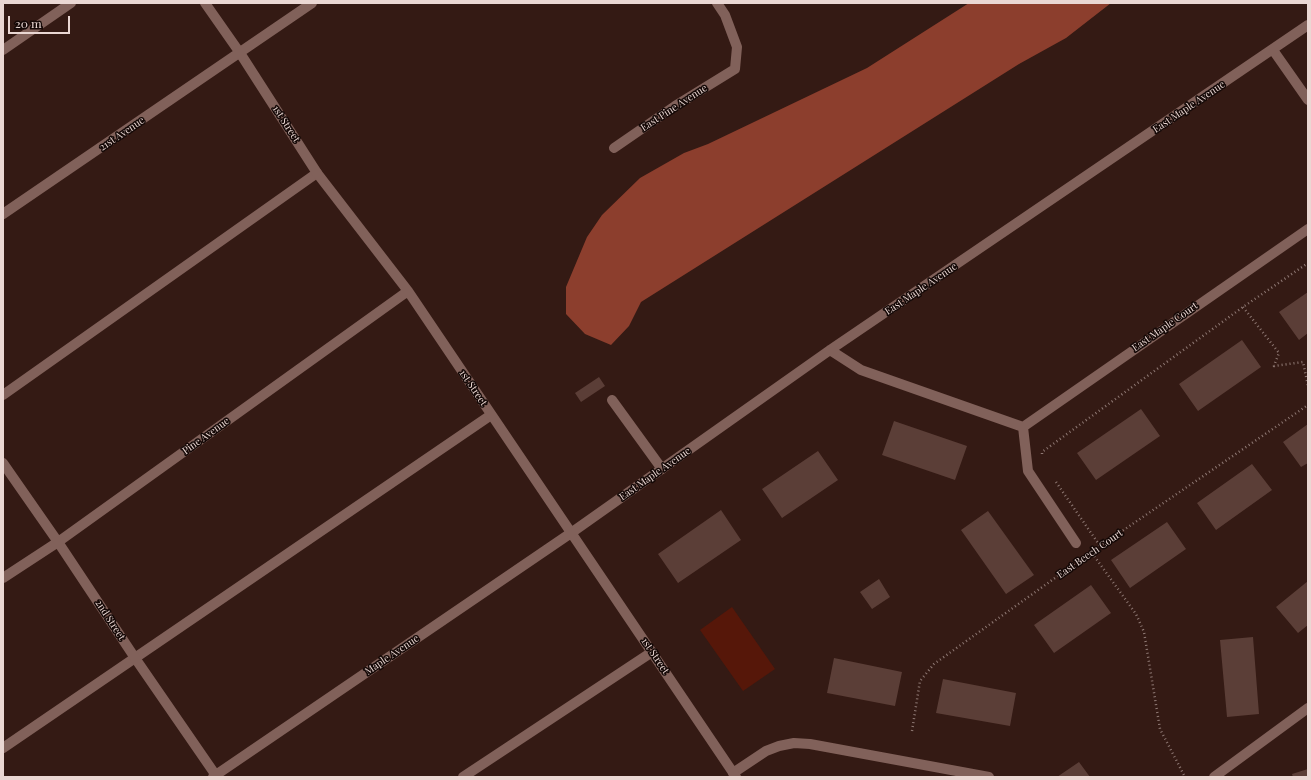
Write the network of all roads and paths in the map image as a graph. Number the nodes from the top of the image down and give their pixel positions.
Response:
1 (71, 3) edge
2 (205, 3) edge
3 (312, 3) edge
4 (717, 3) edge
5 (1308, 25) edge
6 (3, 50) edge
7 (1274, 50) junction
8 (240, 53) junction
9 (1308, 100) edge
10 (614, 148) dead end
11 (317, 173) junction
12 (3, 214) edge
13 (1308, 229) edge
14 (1308, 263) edge
15 (408, 291) junction
16 (1243, 307) junction
17 (830, 350) junction
18 (1308, 386) edge
19 (3, 395) edge
20 (612, 400) dead end
21 (1308, 405) edge
22 (491, 415) junction
23 (1023, 427) junction
24 (1042, 457) dead end
25 (3, 463) edge
26 (662, 469) junction
27 (1056, 481) dead end
28 (571, 532) junction
29 (58, 542) junction
30 (1076, 542) dead end
31 (1100, 546) junction
32 (1092, 553) junction
33 (3, 578) edge
34 (652, 652) junction
35 (135, 658) junction
36 (1308, 708) edge
37 (912, 732) dead end
38 (3, 748) edge
39 (215, 776) edge
40 (732, 776) edge
41 (463, 777) edge
42 (989, 777) edge
43 (1185, 777) edge
44 (1214, 777) edge

1 - 6 street
2 - 8 street, 1st Street
3 - 8 street, 21st Avenue
4 - 10 street, East Pine Avenue
5 - 7 street, East Maple Avenue
7 - 9 street
7 - 17 street, East Maple Avenue
8 - 11 street, 1st Street
8 - 12 street, 21st Avenue
11 - 15 street, 1st Street
11 - 19 street
13 - 23 street, East Maple Court
14 - 16 path
15 - 22 street, 1st Street
15 - 29 street, Pine Avenue
16 - 18 path
16 - 24 path
17 - 23 street
17 - 26 street, East Maple Avenue
20 - 26 street
21 - 31 path, East Beech Court
22 - 28 street, 1st Street
22 - 35 street
23 - 30 street
25 - 29 street, 2nd Street
26 - 28 street, East Maple Avenue
27 - 31 path
28 - 34 street, 1st Street
28 - 39 street, Maple Avenue
29 - 33 street, Pine Avenue
29 - 35 street, 2nd Street
31 - 32 path, East Beech Court
32 - 37 path, East Beech Court
32 - 43 path
34 - 40 street, 1st Street
34 - 41 street
35 - 38 street
35 - 39 street, 2nd Street
36 - 44 street
40 - 42 street

